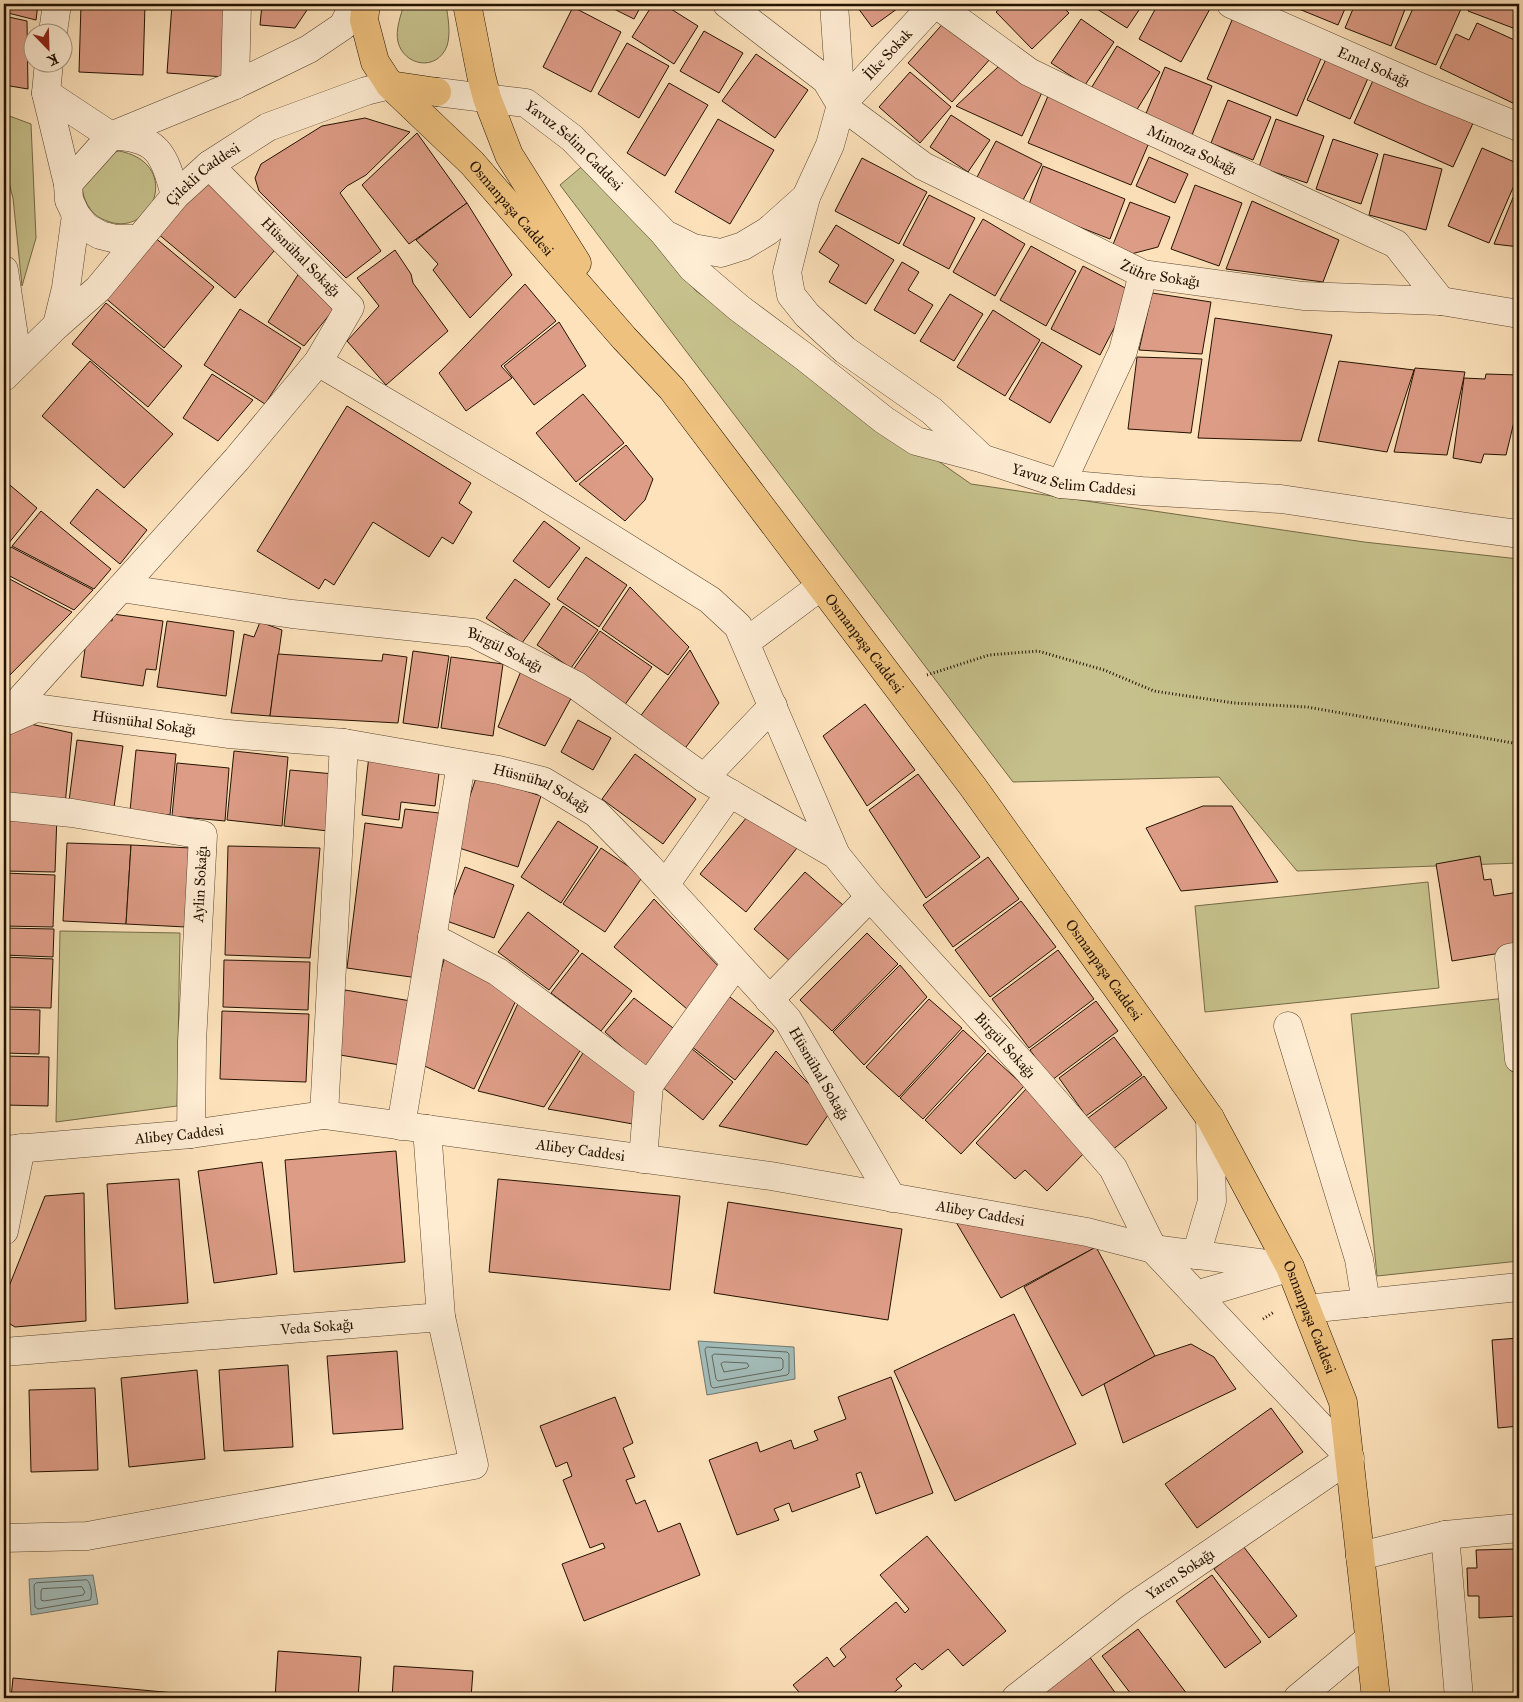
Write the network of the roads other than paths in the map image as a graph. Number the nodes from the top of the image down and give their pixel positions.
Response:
1 (57, 4) edge
2 (237, 4) edge
3 (354, 4) edge
4 (366, 4) edge
5 (467, 4) edge
6 (727, 4) edge
7 (834, 4) edge
8 (935, 4) edge
9 (1231, 4) edge
10 (54, 22) edge
11 (49, 72) edge
12 (235, 84) junction
13 (390, 85) junction
14 (484, 86) junction
15 (437, 92) joint
16 (46, 93) junction
17 (841, 105) junction
18 (1519, 127) edge
19 (110, 136) junction
20 (209, 165) junction
21 (68, 184) junction
22 (175, 196) junction
23 (806, 197) junction
24 (76, 215) junction
25 (663, 232) junction
26 (139, 239) junction
27 (4, 270) edge
28 (1143, 274) junction
29 (1441, 301) junction
30 (1519, 314) edge
31 (57, 324) junction
32 (624, 338) junction
33 (318, 362) junction
34 (11, 370) edge
35 (984, 459) junction
36 (1061, 484) junction
37 (1519, 534) edge
38 (820, 586) junction
39 (121, 588) junction
40 (746, 642) junction
41 (773, 706) junction
42 (4, 721) edge
43 (344, 743) junction
44 (461, 764) junction
45 (704, 778) junction
46 (730, 794) junction
47 (4, 806) edge
48 (836, 856) junction
49 (665, 885) junction
50 (870, 897) junction
51 (432, 937) junction
52 (1519, 956) edge
53 (736, 964) junction
54 (769, 1000) junction
55 (1288, 1026) dead end
56 (1519, 1059) edge
57 (649, 1085) junction
58 (324, 1115) junction
59 (1210, 1118) junction
60 (414, 1127) junction
61 (191, 1134) junction
62 (12, 1149) edge
63 (643, 1159) junction
64 (892, 1198) junction
65 (4, 1231) edge
66 (1153, 1249) junction
67 (1196, 1255) junction
68 (1290, 1267) junction
69 (1519, 1287) edge
70 (1196, 1296) junction
71 (1366, 1303) junction
72 (1306, 1309) junction
73 (441, 1317) junction
74 (4, 1352) edge
75 (1350, 1458) junction
76 (1519, 1528) edge
77 (1445, 1535) junction
78 (4, 1538) edge
79 (1360, 1556) junction
80 (1369, 1639) junction
81 (1016, 1698) edge
82 (1298, 1698) edge
83 (1376, 1698) edge
84 (1459, 1698) edge

1 - 10 street
2 - 12 street
3 - 12 street
4 - 13 main road, Osmanpaşa Caddesi
5 - 14 main road, Osmanpaşa Caddesi
6 - 17 street
7 - 17 street
8 - 17 street, İlke Sokak
8 - 29 street, Mimoza Sokağı
9 - 18 street, Emel Sokağı
11 - 16 street
12 - 19 street
13 - 15 main road
13 - 20 street, Çilekli Caddesi
13 - 32 main road, Osmanpaşa Caddesi
14 - 15 street, Yavuz Selim Caddesi
14 - 25 street, Yavuz Selim Caddesi
14 - 32 main road, Osmanpaşa Caddesi
16 - 19 street
16 - 21 street
17 - 23 street
17 - 28 street, Zühre Sokağı
19 - 21 street
19 - 22 street
20 - 22 street, Çilekli Caddesi
20 - 33 street, Hüsnühal Sokağı
21 - 24 street
22 - 26 street, Çilekli Caddesi
23 - 25 street
23 - 35 street, Yavuz Selim Caddesi
24 - 26 street
24 - 31 street
25 - 35 street
26 - 31 street, Çilekli Caddesi
27 - 34 street
28 - 29 street, Zühre Sokağı
28 - 36 street
29 - 30 street, Zühre Sokağı
31 - 34 street, Çilekli Caddesi
32 - 38 main road, Osmanpaşa Caddesi
33 - 39 street, Hüsnühal Sokağı
33 - 40 street, Birgül Sokağı
35 - 36 street, Yavuz Selim Caddesi
36 - 37 street, Yavuz Selim Caddesi
38 - 40 street
38 - 59 main road, Osmanpaşa Caddesi
39 - 42 street, Hüsnühal Sokağı
39 - 45 street, Birgül Sokağı
40 - 41 street, Birgül Sokağı
41 - 45 street
41 - 48 street, Birgül Sokağı
42 - 43 street, Hüsnühal Sokağı
43 - 44 street, Hüsnühal Sokağı
43 - 58 street
44 - 49 street, Hüsnühal Sokağı
44 - 51 street
45 - 46 street, Birgül Sokağı
46 - 48 street, Birgül Sokağı
46 - 49 street
47 - 61 street, Aylin Sokağı
48 - 50 street, Birgül Sokağı
49 - 53 street, Hüsnühal Sokağı
50 - 54 street
50 - 66 street, Birgül Sokağı
51 - 57 street
51 - 60 street
52 - 56 street
53 - 54 street, Hüsnühal Sokağı
53 - 57 street
54 - 64 street, Hüsnühal Sokağı
55 - 71 street
57 - 63 street
58 - 60 street, Alibey Caddesi
58 - 61 street, Alibey Caddesi
59 - 67 street
59 - 68 main road, Osmanpaşa Caddesi
60 - 63 street, Alibey Caddesi
60 - 73 street
61 - 62 street, Alibey Caddesi
62 - 65 street
63 - 64 street, Alibey Caddesi
64 - 66 street, Alibey Caddesi
66 - 67 street, Alibey Caddesi
66 - 70 street
67 - 68 street, Alibey Caddesi
68 - 70 street
68 - 72 main road, Osmanpaşa Caddesi
69 - 71 street
70 - 75 street
71 - 72 street
72 - 75 main road, Osmanpaşa Caddesi
73 - 74 street, Veda Sokağı
73 - 78 street
75 - 79 main road, Osmanpaşa Caddesi
75 - 81 street, Yaren Sokağı
76 - 77 street
77 - 79 street
77 - 84 street
79 - 80 main road, Osmanpaşa Caddesi
80 - 82 street
80 - 83 main road, Osmanpaşa Caddesi

